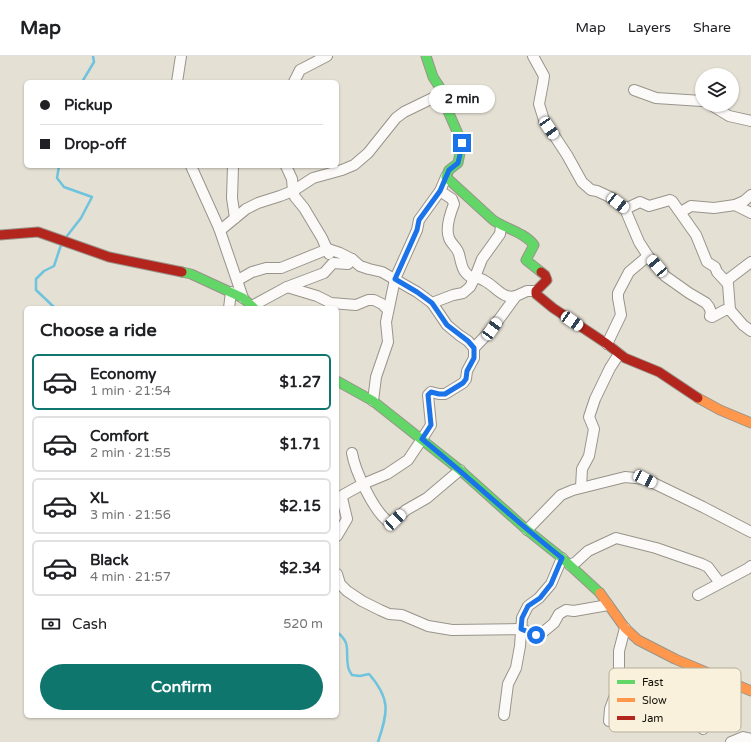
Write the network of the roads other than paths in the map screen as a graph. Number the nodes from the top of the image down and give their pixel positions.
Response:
1 (181, 56) edge
2 (327, 56) edge
3 (426, 56) edge
4 (534, 56) edge
5 (177, 80) edge
6 (295, 80) edge
7 (634, 90) dead end
8 (443, 93) junction
9 (695, 101) edge
10 (722, 112) edge
11 (751, 121) edge
12 (192, 168) edge
13 (233, 168) edge
14 (287, 168) edge
15 (446, 177) junction
16 (293, 190) junction
17 (440, 191) junction
18 (751, 195) edge
19 (735, 205) junction
20 (625, 209) junction
21 (680, 212) junction
22 (751, 213) edge
23 (235, 218) junction
24 (501, 226) junction
25 (219, 228) junction
26 (0, 235) edge
27 (328, 249) junction
28 (648, 256) junction
29 (352, 259) junction
30 (333, 262) junction
31 (751, 262) edge
32 (475, 278) junction
33 (395, 279) junction
34 (238, 280) junction
35 (726, 281) junction
36 (287, 287) junction
37 (536, 291) junction
38 (231, 292) junction
39 (516, 296) junction
40 (243, 298) junction
41 (432, 303) junction
42 (229, 306) edge
43 (252, 306) edge
44 (255, 306) edge
45 (388, 310) junction
46 (730, 310) junction
47 (751, 331) edge
48 (607, 344) junction
49 (474, 348) junction
50 (619, 354) junction
51 (339, 382) edge
52 (373, 401) junction
53 (751, 423) edge
54 (422, 439) junction
55 (352, 453) dead end
56 (460, 470) junction
57 (363, 484) junction
58 (581, 487) junction
59 (527, 530) junction
60 (751, 532) edge
61 (339, 533) edge
62 (562, 558) junction
63 (570, 565) junction
64 (751, 566) edge
65 (339, 581) edge
66 (720, 583) junction
67 (698, 595) dead end
68 (608, 605) junction
69 (625, 628) junction
70 (521, 629) junction
71 (619, 668) edge
72 (694, 668) edge
73 (741, 687) edge
74 (751, 691) edge
75 (504, 715) dead end
76 (751, 739) edge
77 (731, 742) edge

1 - 5 street
2 - 6 street
3 - 8 street
4 - 20 street
7 - 9 street
8 - 15 street
8 - 16 street
10 - 11 street
12 - 25 street
13 - 23 street
14 - 16 street
15 - 17 street
15 - 24 street
16 - 23 street
16 - 27 street
17 - 32 street
17 - 33 street
18 - 19 street
19 - 21 street
19 - 22 street
20 - 21 street
20 - 28 street
21 - 35 street
23 - 25 street
24 - 32 street
24 - 37 street
25 - 34 street
26 - 38 street
27 - 29 street
27 - 30 street
27 - 34 street
28 - 46 street
28 - 48 street
29 - 30 street
29 - 33 street
30 - 36 street
31 - 35 street
32 - 39 street
32 - 41 street
33 - 41 street
33 - 45 street
34 - 40 street
35 - 46 street
36 - 44 street
36 - 45 street
37 - 39 street
37 - 48 street
38 - 40 street
38 - 42 street
39 - 49 street
40 - 43 street
41 - 49 street
45 - 52 street
46 - 47 street
48 - 50 street
49 - 54 street
50 - 53 street
50 - 58 street
51 - 52 street
52 - 54 street
54 - 56 street
54 - 57 street
55 - 57 street
56 - 57 street
56 - 59 street
57 - 61 street
58 - 59 street
58 - 60 street
59 - 62 street
62 - 63 street
62 - 70 street
63 - 66 street
63 - 68 street
64 - 66 street
65 - 70 street
66 - 67 street
68 - 69 street
68 - 70 street
69 - 71 street
69 - 72 street
70 - 75 street
73 - 74 street
76 - 77 street

